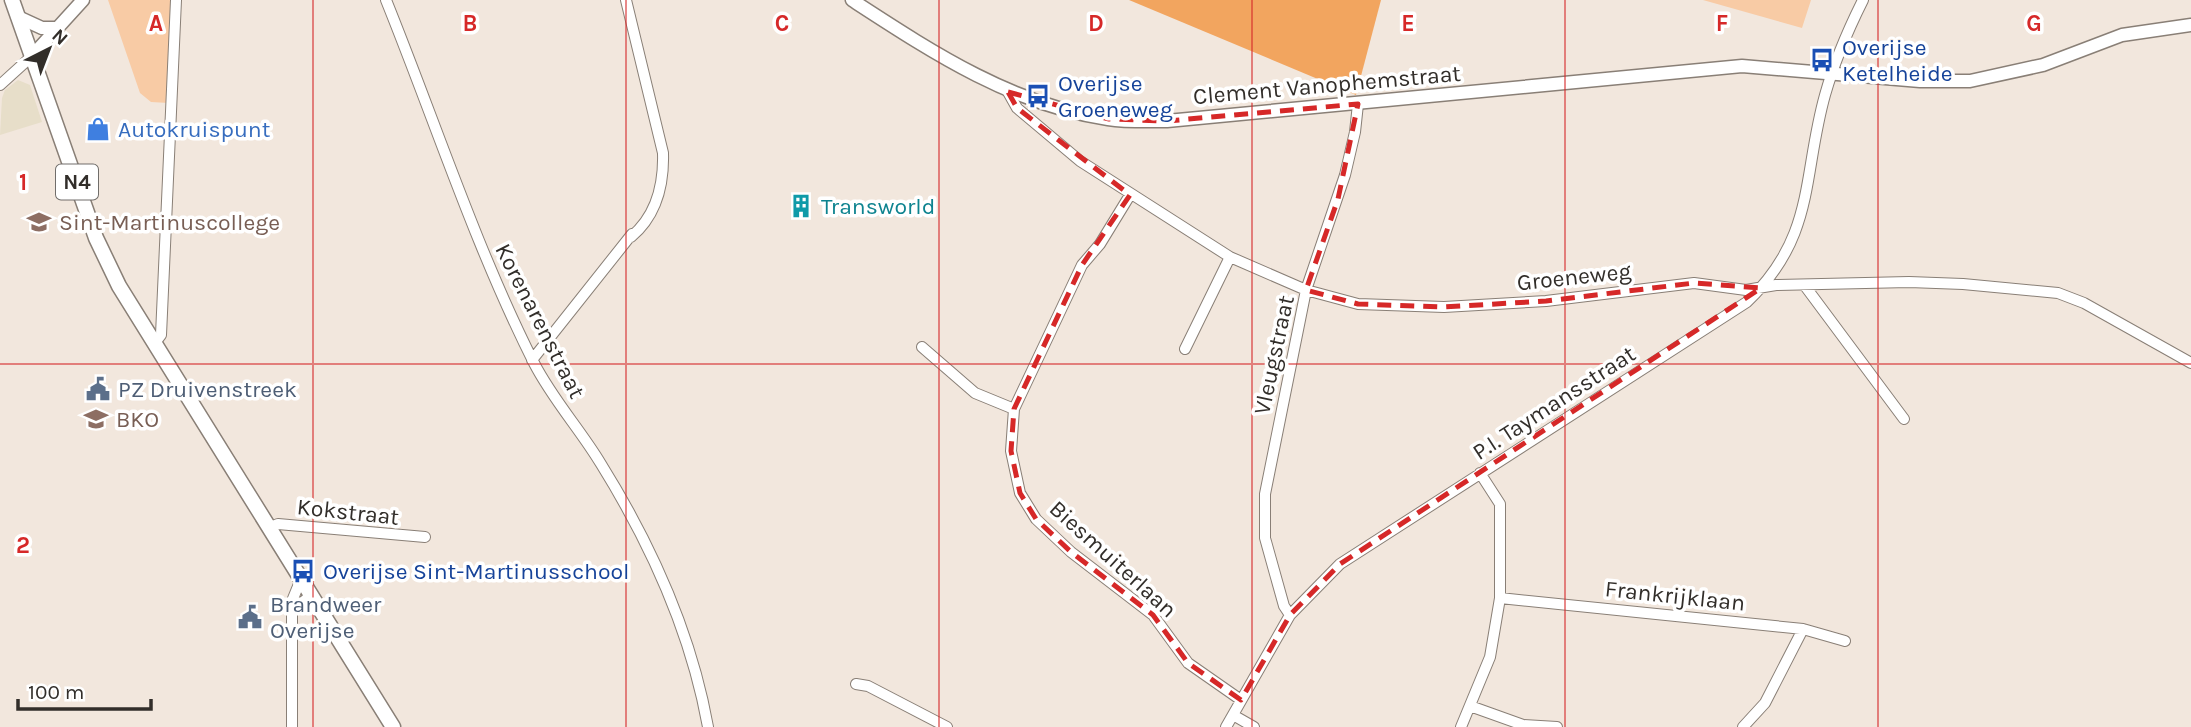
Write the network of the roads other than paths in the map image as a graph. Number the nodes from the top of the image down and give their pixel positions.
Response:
1 (12, 0) edge
2 (83, 0) edge
3 (176, 0) edge
4 (386, 0) edge
5 (626, 0) edge
6 (852, 0) edge
7 (1863, 0) edge
8 (18, 18) junction
9 (2191, 25) edge
10 (57, 28) junction
11 (32, 56) junction
12 (1834, 72) junction
13 (0, 85) edge
14 (1008, 92) junction
15 (1358, 104) junction
16 (1130, 194) junction
17 (1230, 257) junction
18 (1805, 286) junction
19 (1761, 288) junction
20 (1306, 290) junction
21 (154, 344) junction
22 (922, 347) dead end
23 (1185, 349) dead end
24 (532, 360) junction
25 (2191, 363) edge
26 (1014, 410) junction
27 (1904, 419) dead end
28 (1480, 473) junction
29 (268, 528) junction
30 (425, 537) dead end
31 (301, 579) junction
32 (311, 595) junction
33 (1500, 598) junction
34 (292, 611) junction
35 (1290, 615) junction
36 (1803, 629) junction
37 (1845, 641) dead end
38 (856, 684) dead end
39 (1241, 700) junction
40 (1470, 706) junction
41 (1233, 715) junction
42 (292, 727) edge
43 (393, 727) edge
44 (708, 727) edge
45 (947, 727) edge
46 (1226, 727) edge
47 (1254, 727) edge
48 (1461, 727) edge
49 (1558, 727) edge
50 (1743, 727) edge

1 - 8 main road, N4
2 - 10 street
3 - 21 street
4 - 24 street, Korenarenstraat
5 - 24 street
6 - 14 street, Clement Vanophemstraat
7 - 12 street, P.I. Taymansstraat
8 - 10 street
8 - 11 main road, N4
9 - 12 street, Clement Vanophemstraat
10 - 11 street
11 - 13 street
11 - 21 main road, N4
12 - 15 street, Clement Vanophemstraat
12 - 19 street, P.I. Taymansstraat
14 - 15 street, Clement Vanophemstraat
14 - 16 street, Groeneweg
15 - 20 street, Vleugstraat
16 - 17 street, Groeneweg
16 - 26 street, Biesmuiterlaan
17 - 20 street, Groeneweg
17 - 23 street
18 - 19 street, Groeneweg
18 - 25 street, Groeneweg
18 - 27 street
19 - 20 street, Groeneweg
19 - 28 street, P.I. Taymansstraat
20 - 35 street, Vleugstraat
21 - 29 main road, N4
22 - 26 street
24 - 44 street, Korenarenstraat
26 - 39 street, Biesmuiterlaan
28 - 33 street
28 - 35 street, P.I. Taymansstraat
29 - 30 street, Kokstraat
29 - 31 main road, N4
31 - 32 main road, N4
31 - 34 street
32 - 34 street
32 - 43 main road, N4
33 - 36 street, Frankrijklaan
33 - 40 street
34 - 42 street
35 - 39 street, P.I. Taymansstraat
36 - 37 street, Frankrijklaan
36 - 50 street
38 - 45 street
39 - 41 street, P.I. Taymansstraat
40 - 48 street
40 - 49 street
41 - 46 street, P.I. Taymansstraat
41 - 47 street

